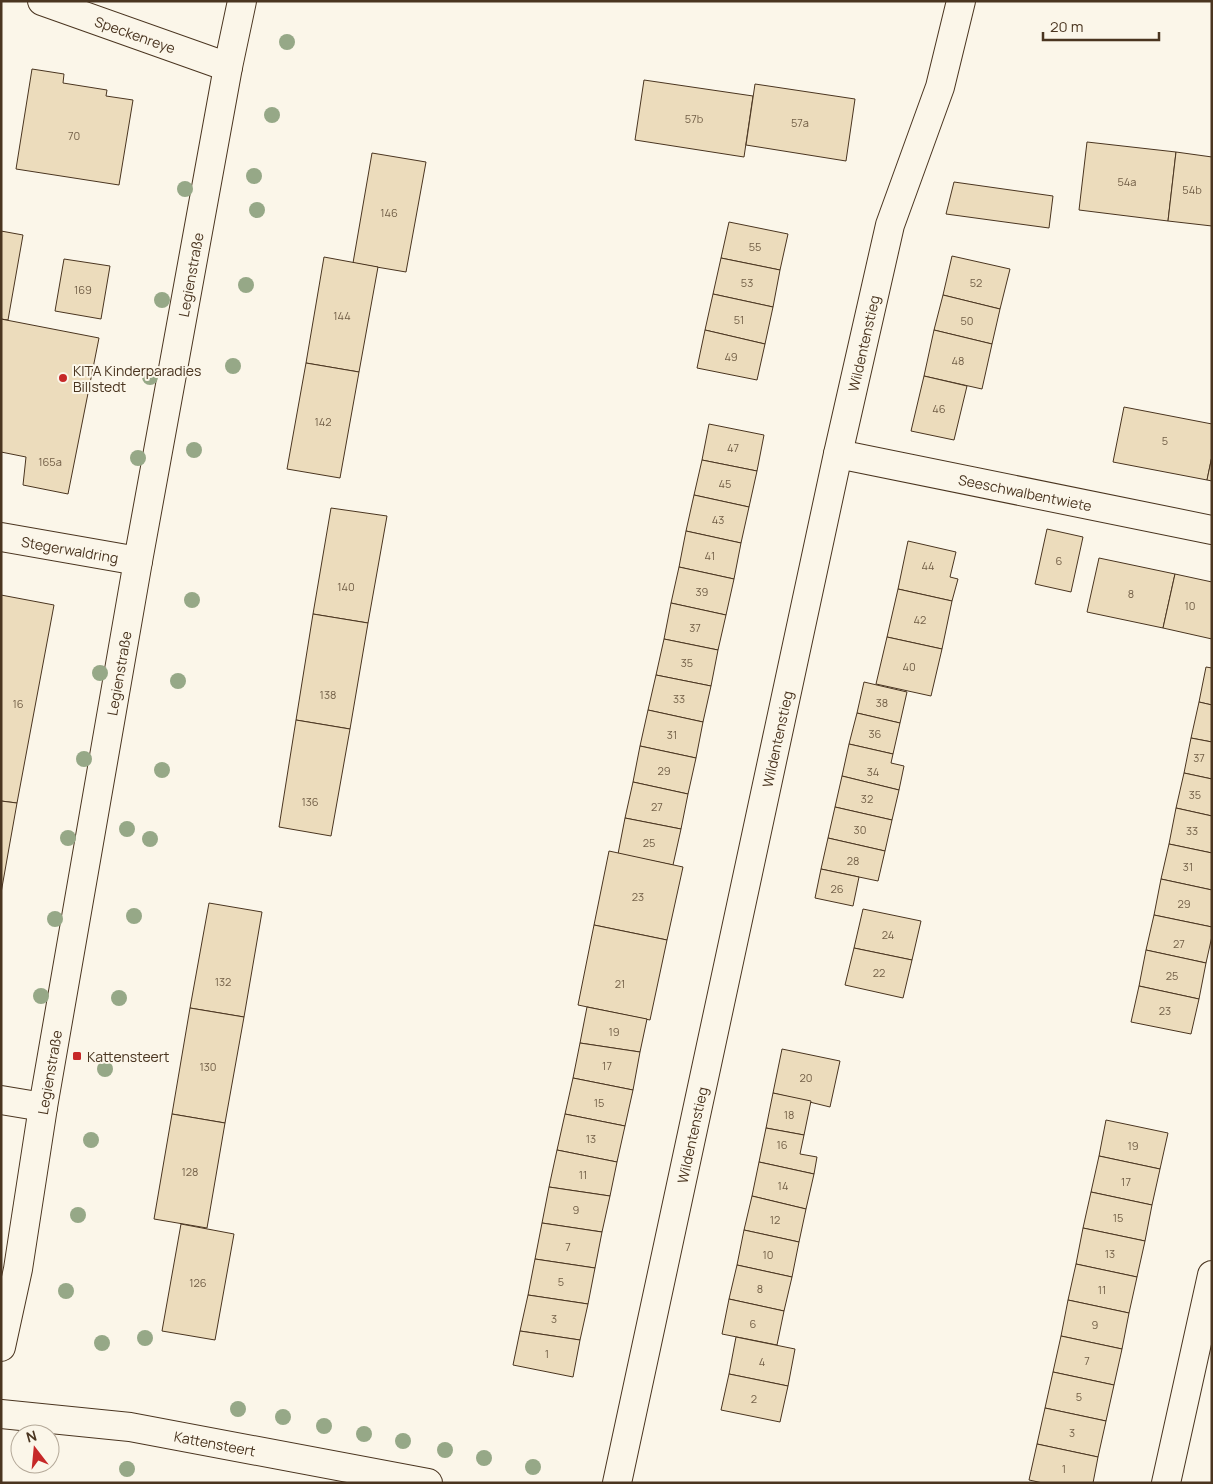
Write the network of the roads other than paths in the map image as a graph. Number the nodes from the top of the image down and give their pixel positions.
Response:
1 (42, 1) edge
2 (242, 1) edge
3 (961, 1) edge
4 (228, 67) junction
5 (838, 454) junction
6 (1212, 530) edge
7 (1, 537) edge
8 (138, 561) junction
9 (1, 1100) edge
10 (43, 1108) junction
11 (1212, 1275) edge
12 (1, 1347) edge
13 (1, 1414) edge
14 (428, 1483) edge
15 (617, 1483) edge
16 (1166, 1483) edge

1 - 4 street, Speckenreye
2 - 4 street, Legienstraße
3 - 5 street, Wildentenstieg
4 - 8 street, Legienstraße
5 - 6 street, Seeschwalbentwiete
5 - 15 street, Wildentenstieg
7 - 8 street, Stegerwaldring
8 - 10 street, Legienstraße
9 - 10 street
10 - 12 street, Legienstraße
11 - 16 street
13 - 14 street, Kattensteert

